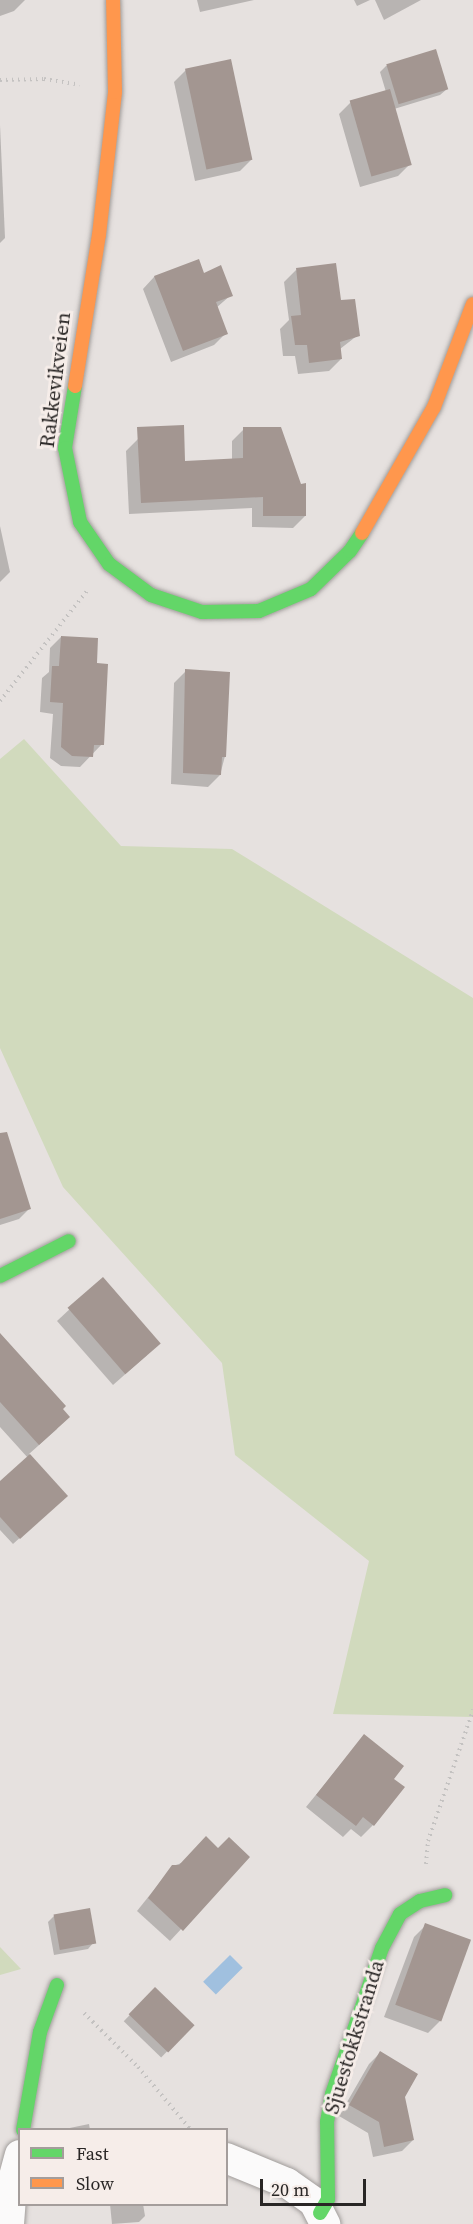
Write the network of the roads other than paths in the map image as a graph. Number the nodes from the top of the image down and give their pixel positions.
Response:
1 (113, 0) edge
2 (473, 304) edge
3 (69, 1241) dead end
4 (0, 1276) edge
5 (445, 1895) dead end
6 (57, 1985) road end
7 (23, 2128) edge
8 (18, 2158) edge
9 (228, 2159) edge
10 (6, 2178) edge
11 (323, 2219) edge
12 (9, 2224) edge

1 - 2 street, Rakkevikveien
3 - 4 street
5 - 11 street, Sjuestokkstranda
6 - 7 street
8 - 10 street
9 - 11 street, Sjuestokkstranda
10 - 12 street

